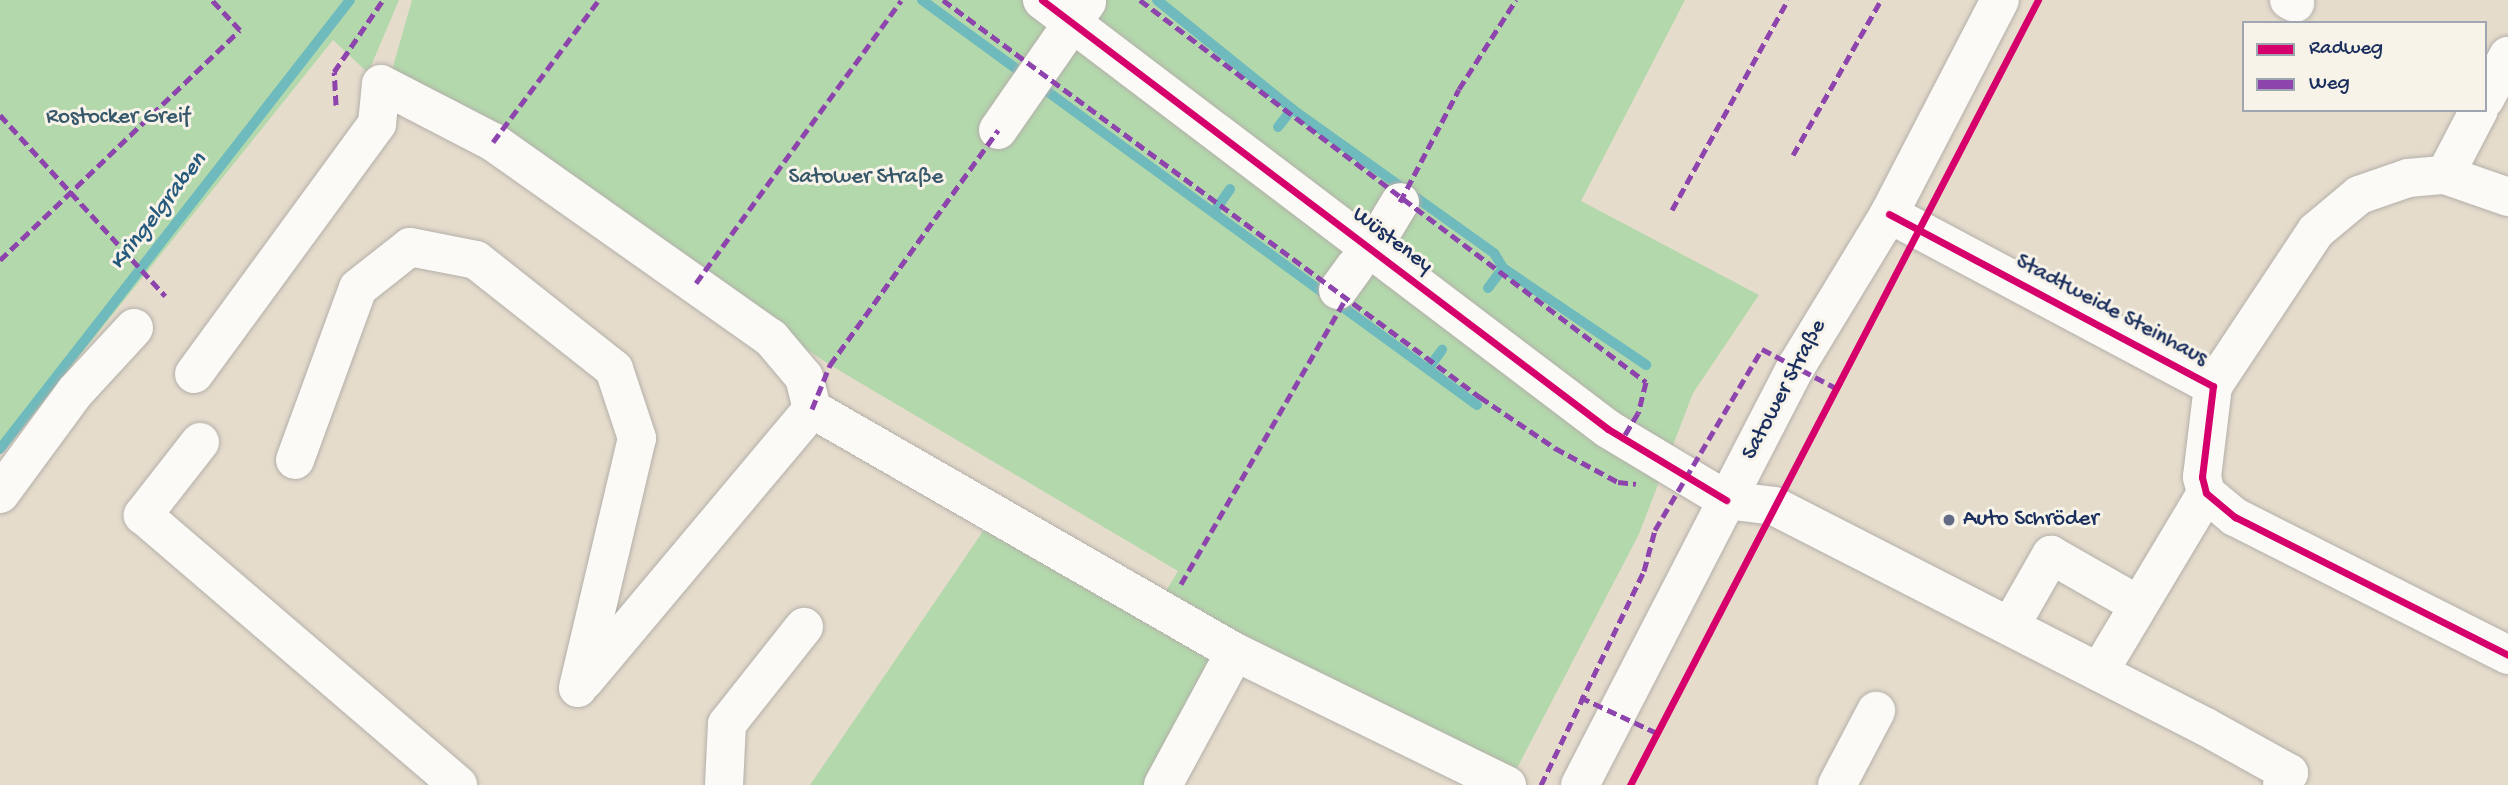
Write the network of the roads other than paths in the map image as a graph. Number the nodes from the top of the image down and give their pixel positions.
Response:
1 (1042, 0) edge
2 (2000, 0) edge
3 (1081, 11) edge
4 (2508, 56) edge
5 (2487, 95) edge
6 (2478, 112) edge
7 (998, 130) dead end
8 (2445, 175) junction
9 (2508, 197) edge
10 (1889, 214) junction
11 (134, 328) dead end
12 (194, 374) dead end
13 (2213, 386) junction
14 (812, 409) junction
15 (200, 442) dead end
16 (295, 460) dead end
17 (2206, 493) junction
18 (0, 494) edge
19 (1726, 500) junction
20 (2137, 604) junction
21 (2011, 625) junction
22 (804, 627) dead end
23 (1235, 652) junction
24 (2508, 655) edge
25 (2099, 672) junction
26 (1876, 711) dead end
27 (458, 785) edge
28 (724, 785) edge
29 (1163, 785) edge
30 (1507, 785) edge
31 (1580, 785) edge
32 (1837, 785) edge
33 (2282, 785) edge

1 - 3 street, Wüsteney
2 - 10 street, Satower Straße
3 - 7 street
3 - 19 street, Wüsteney
4 - 5 street
6 - 8 street
8 - 9 street, Stadtweide Steinhaus
8 - 13 street, Stadtweide Steinhaus
10 - 13 street, Stadtweide Steinhaus
10 - 19 street, Satower Straße
11 - 18 street
12 - 14 street
13 - 17 street, Stadtweide Steinhaus
14 - 16 street
14 - 23 street
15 - 27 street
17 - 20 street
17 - 24 street
19 - 21 street
19 - 31 street, Satower Straße
20 - 21 street
20 - 25 street
21 - 25 street
22 - 28 street
23 - 29 street
23 - 30 street
25 - 33 street
26 - 32 street

